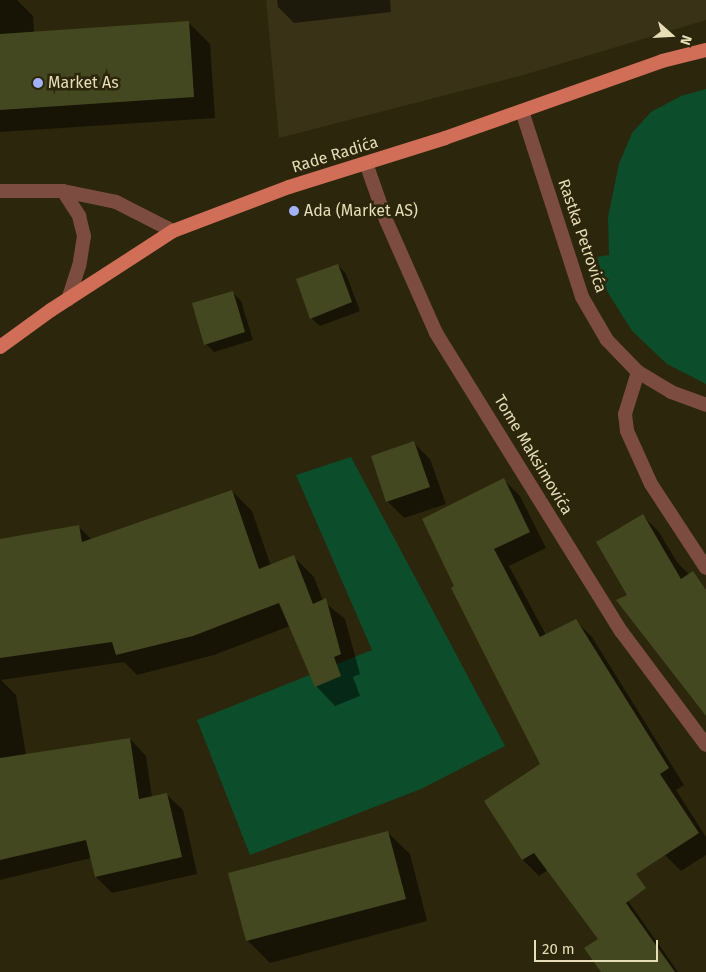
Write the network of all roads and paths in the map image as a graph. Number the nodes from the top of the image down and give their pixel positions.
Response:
1 (706, 50) edge
2 (522, 111) junction
3 (366, 163) junction
4 (0, 191) edge
5 (63, 191) junction
6 (174, 231) junction
7 (68, 298) junction
8 (0, 347) edge
9 (638, 372) junction
10 (706, 405) edge
11 (706, 568) edge
12 (706, 745) edge

1 - 2 main road, Rade Radića
2 - 3 main road, Rade Radića
2 - 9 street, Rastka Petrovića
3 - 6 main road, Rade Radića
3 - 12 street, Tome Maksimovića
4 - 5 street
5 - 6 street
5 - 7 street
6 - 7 main road, Rade Radića
7 - 8 main road, Rade Radića
9 - 10 street, Rastka Petrovića
9 - 11 street

